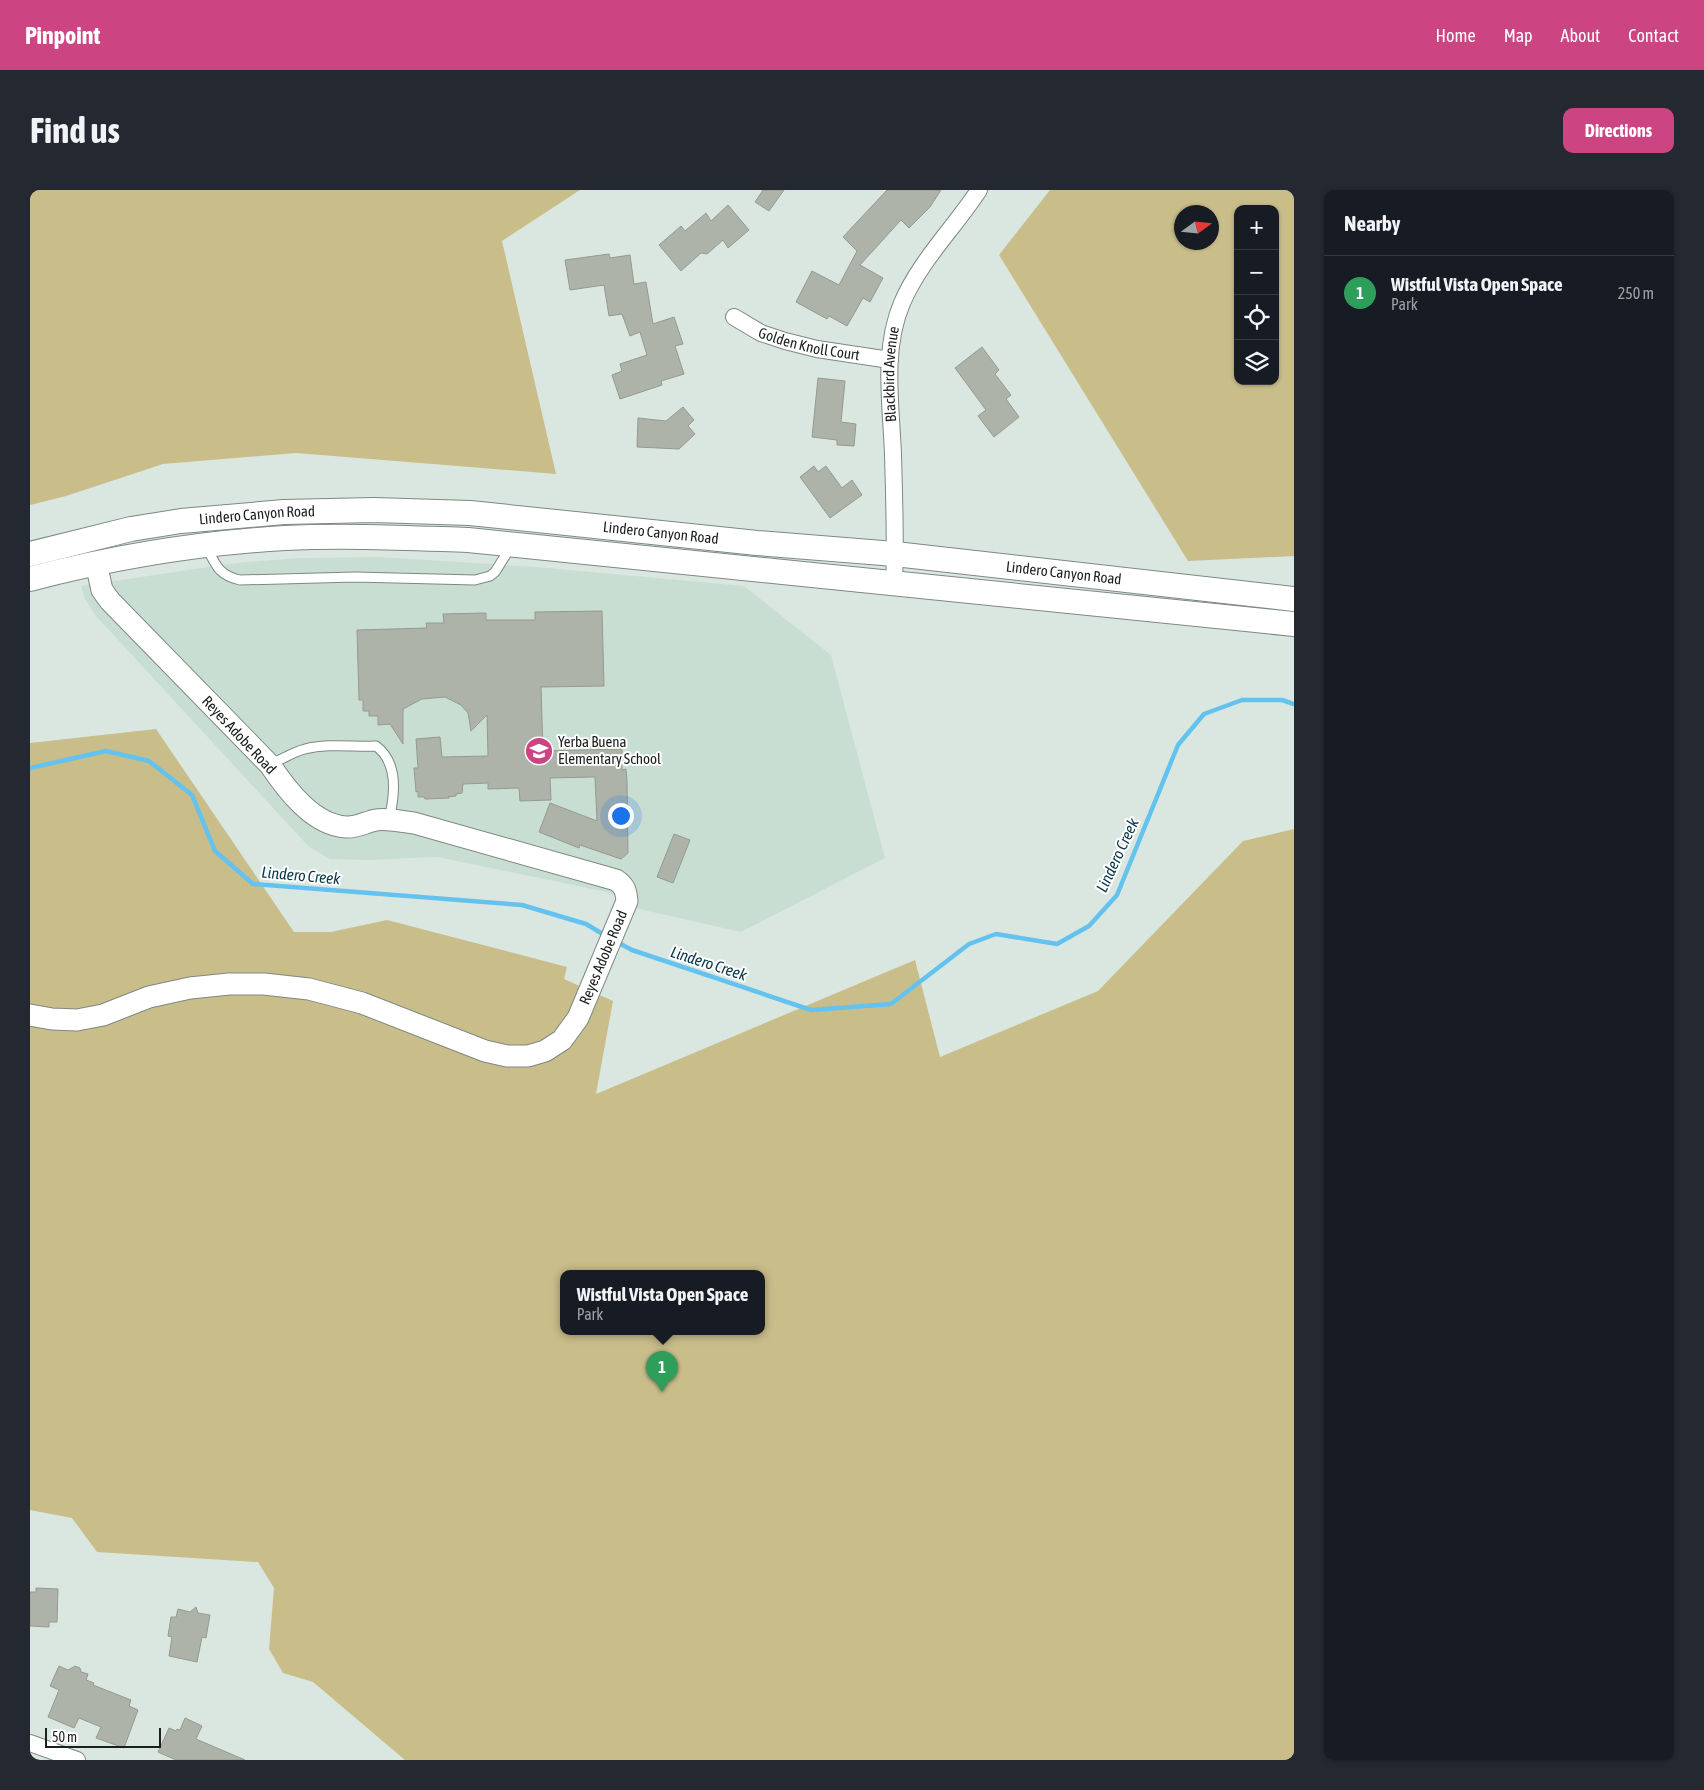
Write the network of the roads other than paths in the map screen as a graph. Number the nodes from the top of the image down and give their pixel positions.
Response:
1 (979, 190) edge
2 (734, 317) dead end
3 (890, 360) junction
4 (513, 544) junction
5 (206, 546) junction
6 (30, 554) edge
7 (895, 554) junction
8 (96, 563) junction
9 (30, 579) edge
10 (894, 584) junction
11 (1294, 599) edge
12 (1294, 624) edge
13 (270, 765) junction
14 (388, 819) junction
15 (30, 1015) edge
16 (30, 1744) edge
17 (77, 1760) edge

1 - 3 street, Blackbird Avenue
2 - 3 street, Golden Knoll Court
3 - 7 street, Blackbird Avenue
4 - 5 main road, Lindero Canyon Road
4 - 5 lane
4 - 10 main road, Lindero Canyon Road
5 - 8 main road, Lindero Canyon Road
6 - 7 main road, Lindero Canyon Road
7 - 10 street, Blackbird Avenue
7 - 11 main road, Lindero Canyon Road
8 - 9 main road, Lindero Canyon Road
8 - 13 street, Reyes Adobe Road
10 - 12 main road, Lindero Canyon Road
13 - 14 street, Reyes Adobe Road
13 - 14 lane
14 - 15 street, Reyes Adobe Road
16 - 17 street

